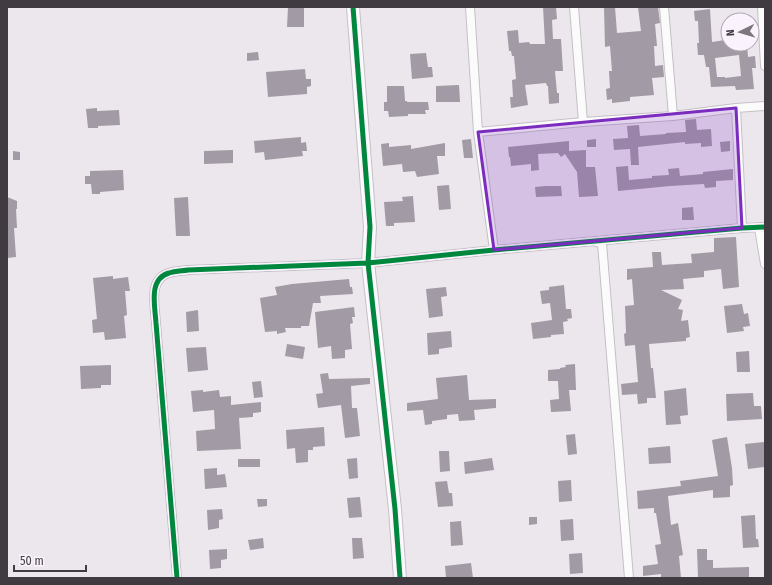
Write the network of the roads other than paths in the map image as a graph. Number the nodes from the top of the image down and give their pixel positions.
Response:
1 (353, 7) edge
2 (470, 7) edge
3 (574, 7) edge
4 (664, 7) edge
5 (762, 7) edge
6 (765, 66) edge
7 (765, 106) edge
8 (736, 108) junction
9 (673, 116) junction
10 (583, 122) junction
11 (478, 132) junction
12 (742, 228) junction
13 (762, 228) edge
14 (593, 242) junction
15 (494, 250) junction
16 (368, 262) junction
17 (765, 264) edge
18 (176, 578) edge
19 (400, 578) edge
20 (629, 578) edge

1 - 16 street
2 - 11 street
3 - 10 street
4 - 9 street
5 - 6 street
7 - 8 street
8 - 9 street
8 - 12 street
9 - 10 street
10 - 11 street
11 - 15 street
12 - 13 street
12 - 14 street
13 - 17 street
14 - 15 street
14 - 20 street
15 - 16 street
16 - 18 street
16 - 19 street

